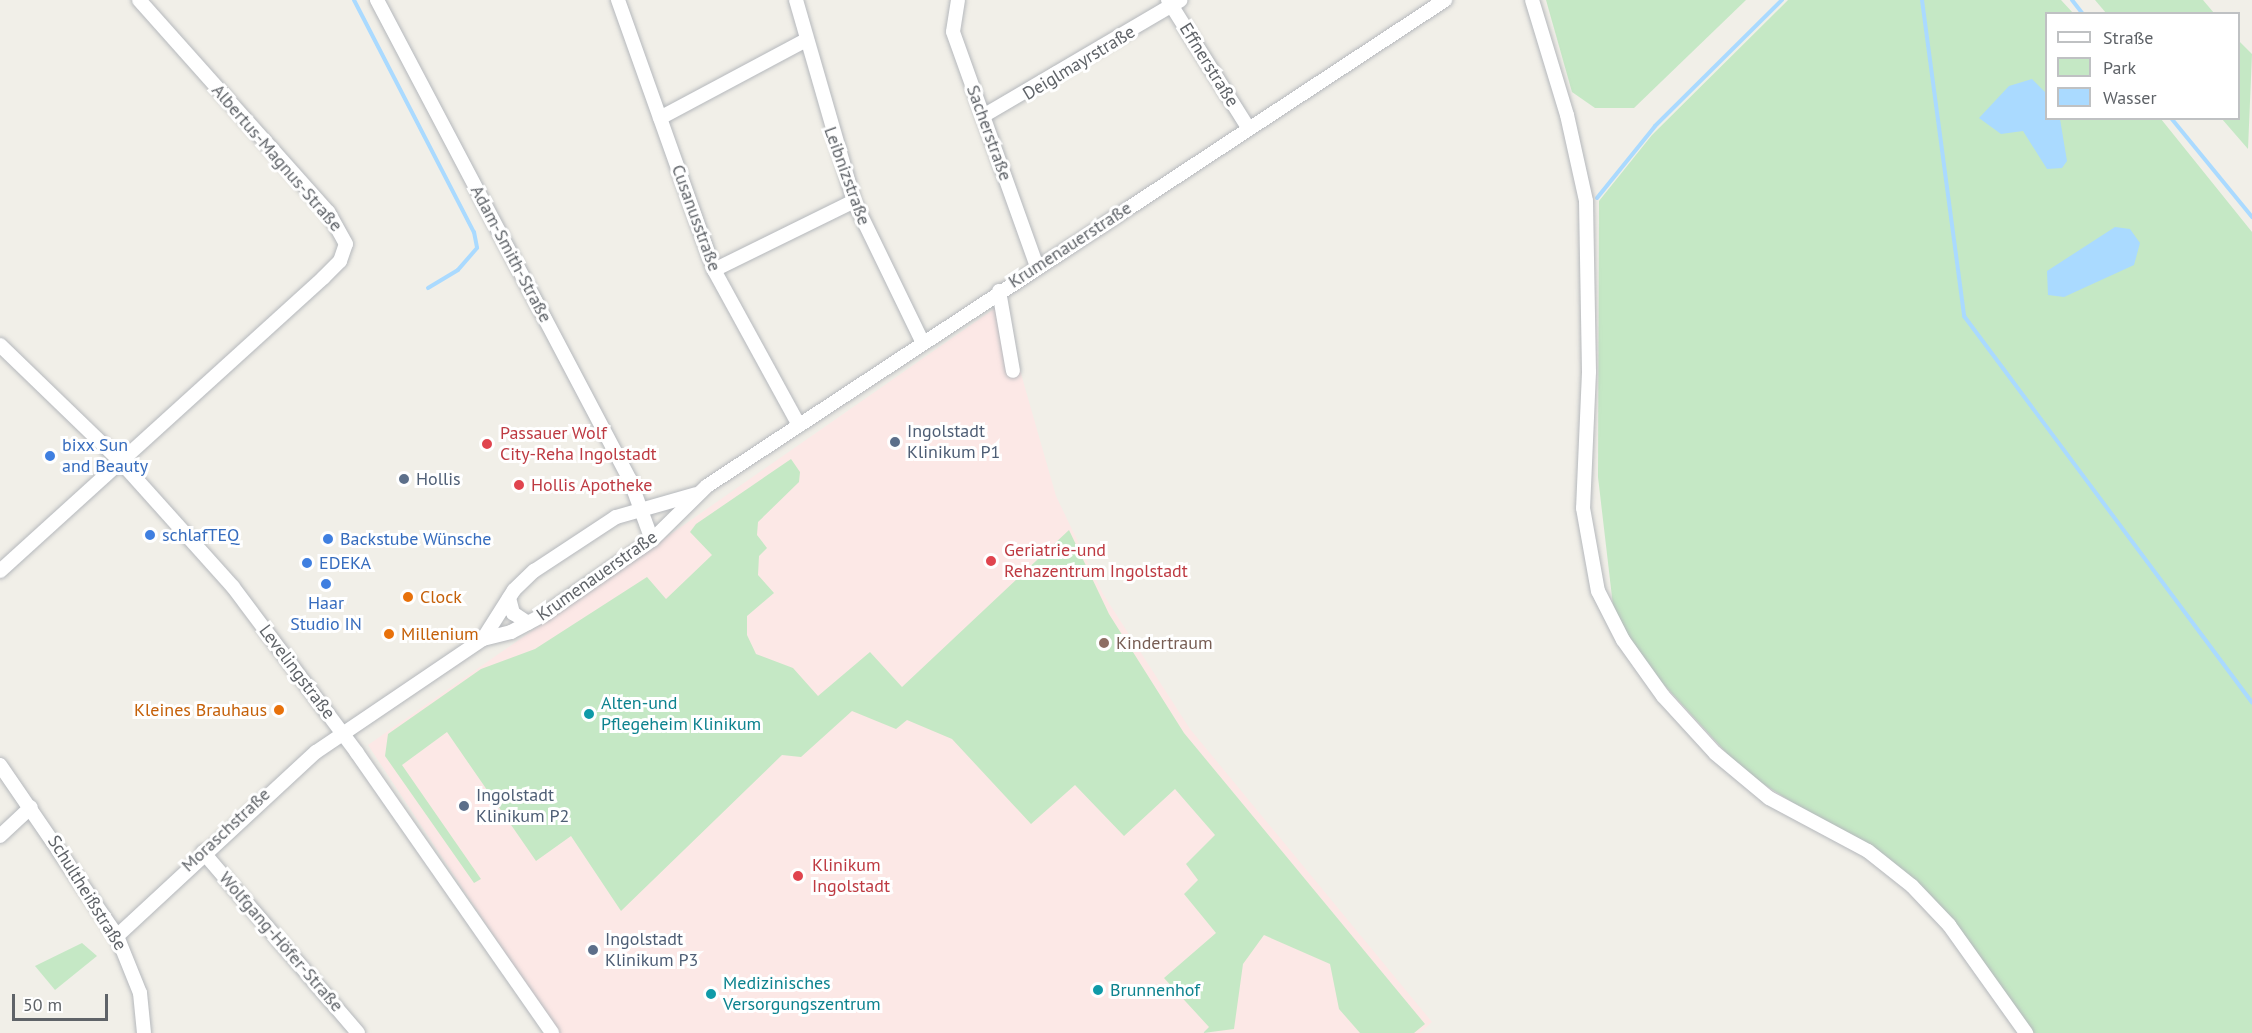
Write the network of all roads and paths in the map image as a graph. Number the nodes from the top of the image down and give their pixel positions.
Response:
1 (139, 0) edge
2 (377, 0) edge
3 (618, 0) edge
4 (796, 0) edge
5 (958, 0) edge
6 (1445, 0) edge
7 (1532, 0) edge
8 (1174, 2) edge
9 (806, 40) junction
10 (983, 116) junction
11 (660, 118) junction
12 (1249, 129) junction
13 (854, 201) junction
14 (1037, 266) junction
15 (714, 270) junction
16 (999, 291) junction
17 (923, 343) junction
18 (0, 345) edge
19 (1013, 371) dead end
20 (799, 424) junction
21 (120, 461) junction
22 (698, 493) junction
23 (641, 510) junction
24 (652, 540) junction
25 (0, 571) edge
26 (508, 598) junction
27 (528, 623) junction
28 (483, 639) junction
29 (343, 733) junction
30 (0, 765) edge
31 (31, 807) junction
32 (0, 837) edge
33 (203, 852) junction
34 (117, 936) junction
35 (144, 1033) edge
36 (358, 1033) edge
37 (552, 1033) edge
38 (2026, 1033) edge

1 - 21 street, Albertus-Magnus-Straße
2 - 23 street, Adam-Smith-Straße
3 - 11 street, Cusanusstraße
4 - 9 street, Leibnizstraße
5 - 10 street, Sacherstraße
6 - 12 street, Krumenauerstraße
7 - 38 street
8 - 10 street, Deiglmayrstraße
8 - 12 street, Effnerstraße
9 - 11 street
9 - 13 street, Leibnizstraße
10 - 14 street, Sacherstraße
11 - 15 street, Cusanusstraße
12 - 14 street, Krumenauerstraße
13 - 15 street
13 - 17 street, Leibnizstraße
14 - 16 street, Krumenauerstraße
15 - 20 street, Cusanusstraße
16 - 17 street, Krumenauerstraße
16 - 19 street
17 - 20 street, Krumenauerstraße
18 - 21 street, Levelingstraße
20 - 22 street, Krumenauerstraße
21 - 25 street, Albertus-Magnus-Straße
21 - 29 street, Levelingstraße
22 - 23 street, Krumenauerstraße
22 - 24 street, Krumenauerstraße
23 - 24 street, Adam-Smith-Straße
23 - 26 street, Krumenauerstraße
24 - 27 street, Krumenauerstraße
26 - 27 street
26 - 28 street, Krumenauerstraße
27 - 28 street, Krumenauerstraße
28 - 29 street, Krumenauerstraße
29 - 33 street, Moraschstraße
29 - 37 street, Levelingstraße
30 - 31 street, Schultheißstraße
31 - 32 street
31 - 34 street, Schultheißstraße
33 - 34 street, Moraschstraße
33 - 36 street, Wolfgang-Höfer-Straße
34 - 35 street, Schultheißstraße

